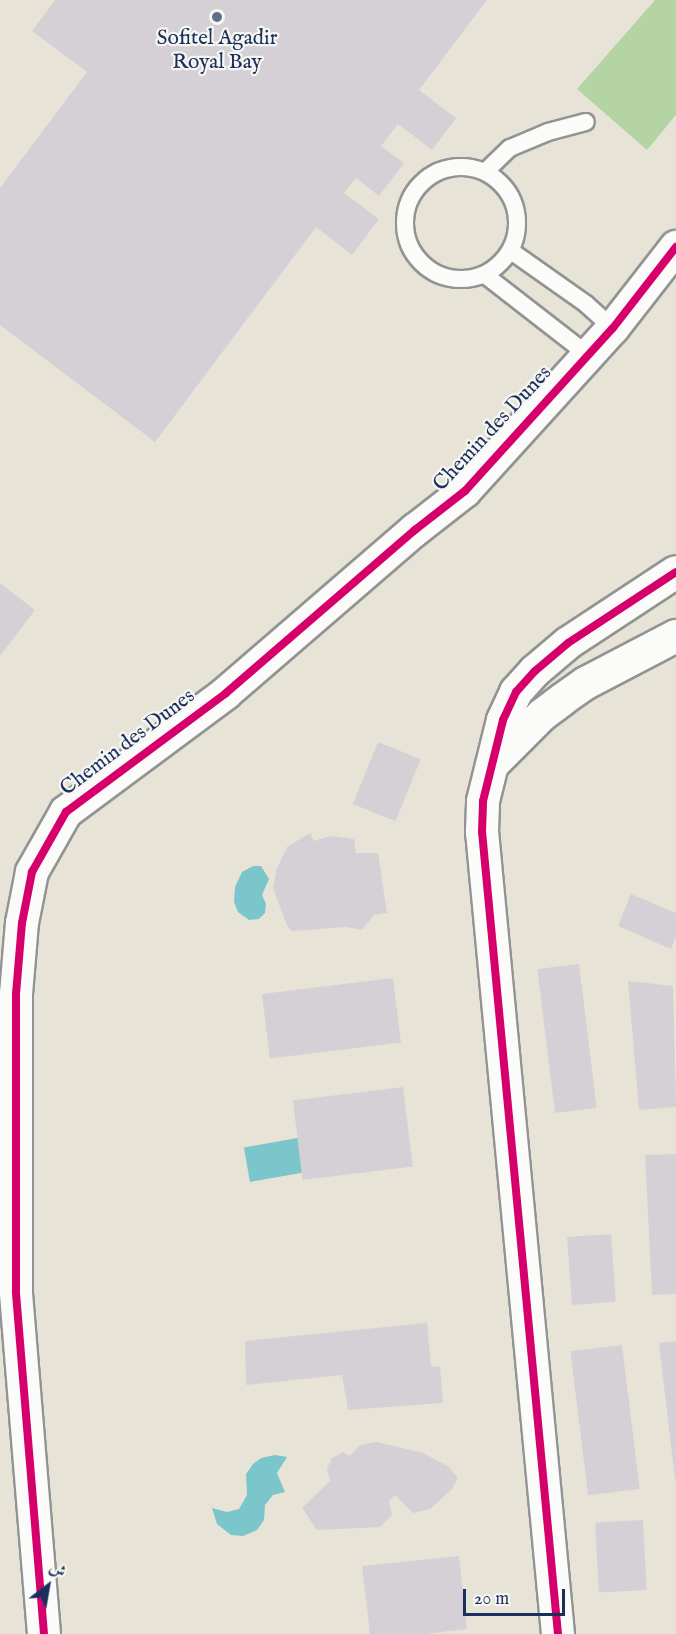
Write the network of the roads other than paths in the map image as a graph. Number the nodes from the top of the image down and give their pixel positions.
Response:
1 (586, 122) dead end
2 (486, 171) junction
3 (676, 247) edge
4 (511, 251) junction
5 (485, 274) junction
6 (613, 328) junction
7 (587, 354) junction
8 (676, 572) edge
9 (676, 636) edge
10 (491, 765) junction
11 (7, 1022) edge
12 (7, 1085) edge
13 (8, 1292) edge
14 (44, 1634) edge
15 (558, 1634) edge

1 - 2 lane
2 - 4 lane
2 - 5 lane
3 - 6 street, Chemin des Dunes
4 - 5 lane
4 - 6 lane
5 - 7 lane
6 - 7 street, Chemin des Dunes
7 - 11 street, Chemin des Dunes
8 - 10 street
9 - 10 street
10 - 15 street
11 - 12 street, Chemin des Dunes
12 - 13 street, Chemin des Dunes
13 - 14 street, Chemin des Dunes

